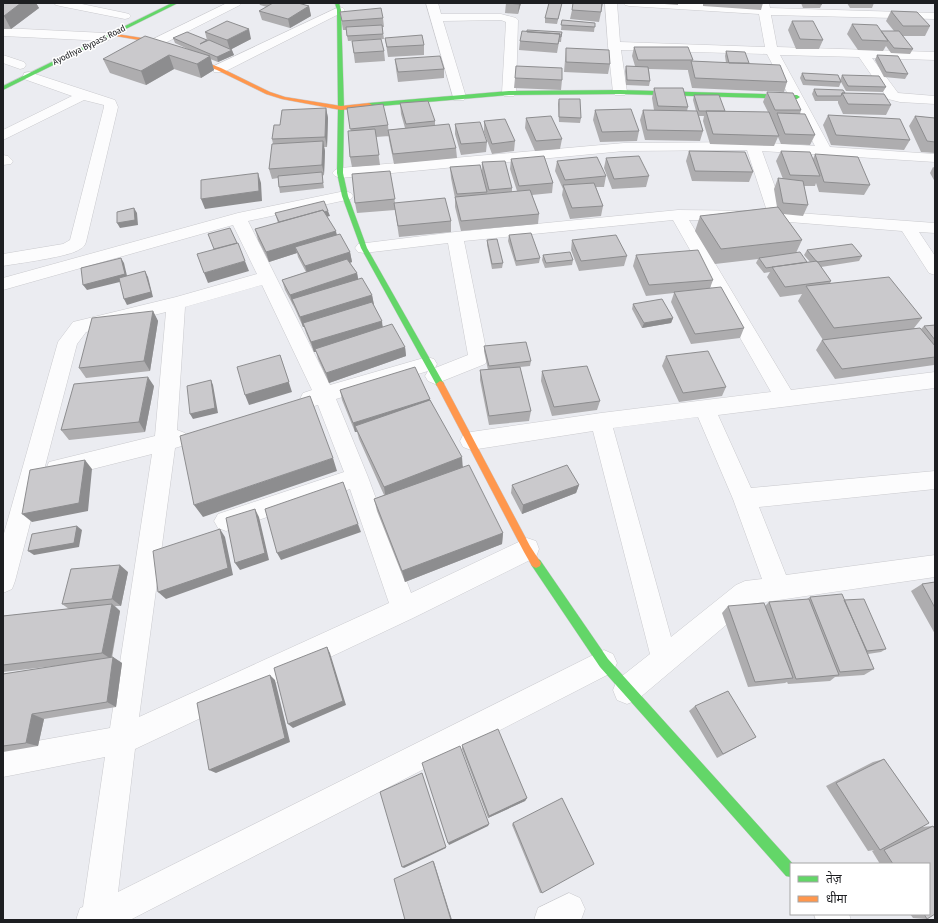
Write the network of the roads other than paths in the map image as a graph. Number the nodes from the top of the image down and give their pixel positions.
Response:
1 (60, 3) edge
2 (176, 3) edge
3 (236, 3) edge
4 (432, 3) edge
5 (611, 3) edge
6 (629, 3) edge
7 (75, 4) edge
8 (683, 4) edge
9 (338, 6) edge
10 (763, 7) edge
11 (128, 15) joint
12 (935, 16) edge
13 (436, 18) junction
14 (112, 22) dead end
15 (3, 32) edge
16 (105, 33) junction
17 (84, 35) junction
18 (153, 44) junction
19 (63, 45) dead end
20 (614, 46) junction
21 (772, 52) junction
22 (863, 54) junction
23 (935, 56) edge
24 (3, 59) edge
25 (21, 68) junction
26 (219, 69) junction
27 (3, 88) edge
28 (620, 92) junction
29 (509, 93) junction
30 (83, 95) junction
31 (460, 97) junction
32 (797, 97) junction
33 (935, 100) edge
34 (341, 108) junction
35 (45, 115) junction
36 (3, 136) edge
37 (3, 145) edge
38 (753, 146) junction
39 (826, 151) junction
40 (935, 158) edge
41 (340, 173) junction
42 (345, 196) junction
43 (678, 216) junction
44 (776, 216) junction
45 (238, 218) junction
46 (908, 226) junction
47 (935, 228) edge
48 (455, 237) junction
49 (364, 248) junction
50 (3, 260) edge
51 (935, 269) edge
52 (267, 277) junction
53 (3, 284) edge
54 (176, 303) junction
55 (431, 370) junction
56 (935, 380) edge
57 (324, 394) junction
58 (785, 398) junction
59 (293, 404) edge
60 (705, 408) junction
61 (601, 421) junction
62 (196, 433) edge
63 (471, 441) junction
64 (165, 442) junction
65 (33, 474) junction
66 (357, 477) junction
67 (935, 480) edge
68 (744, 500) junction
69 (226, 521) edge
70 (528, 549) junction
71 (935, 566) edge
72 (3, 581) edge
73 (778, 587) junction
74 (404, 609) junction
75 (664, 658) junction
76 (604, 663) junction
77 (627, 690) junction
78 (122, 740) junction
79 (3, 762) edge
80 (790, 870) edge
81 (96, 920) edge

1 - 7 street
2 - 16 street, Ayodhya Bypass Road
3 - 18 street
4 - 13 street
5 - 20 street
6 - 8 street
7 - 11 street
8 - 10 street
9 - 26 street
9 - 34 street
10 - 12 street
10 - 21 street
11 - 14 street, Ayodhya Bypass Road
13 - 29 street
13 - 31 street
15 - 17 street
16 - 17 street
16 - 18 street
16 - 25 street, Ayodhya Bypass Road
17 - 19 street, Ayodhya Bypass Road
18 - 26 street
20 - 21 street
20 - 28 street
21 - 22 street
21 - 32 street
22 - 23 street
22 - 33 street
24 - 25 street
25 - 27 street, Ayodhya Bypass Road
25 - 30 street
26 - 34 street
28 - 29 street
28 - 32 street
29 - 31 street
30 - 35 street
30 - 50 street
31 - 34 street
32 - 39 street
34 - 41 street
35 - 36 street
35 - 37 street
38 - 39 street
38 - 41 street
38 - 44 street
39 - 40 street
41 - 42 street
42 - 45 street
42 - 49 street
43 - 44 street
43 - 48 street
43 - 58 street
44 - 46 street
45 - 52 street
45 - 53 street
46 - 47 street
46 - 51 street
48 - 49 street
48 - 55 street
49 - 55 street
52 - 54 street
52 - 57 street
54 - 64 street
54 - 65 street
55 - 57 street
55 - 63 street
56 - 58 street
57 - 59 street
57 - 66 street
58 - 60 street
60 - 61 street
60 - 68 street
61 - 63 street
61 - 75 street
62 - 64 street
63 - 70 street
64 - 65 street
64 - 78 street
65 - 72 street
66 - 69 street
66 - 74 street
67 - 68 street
68 - 73 street
70 - 74 street
70 - 76 street
71 - 73 street
73 - 75 street
74 - 78 street
75 - 77 street
76 - 77 street
76 - 81 street
77 - 80 street
78 - 79 street
78 - 81 street

